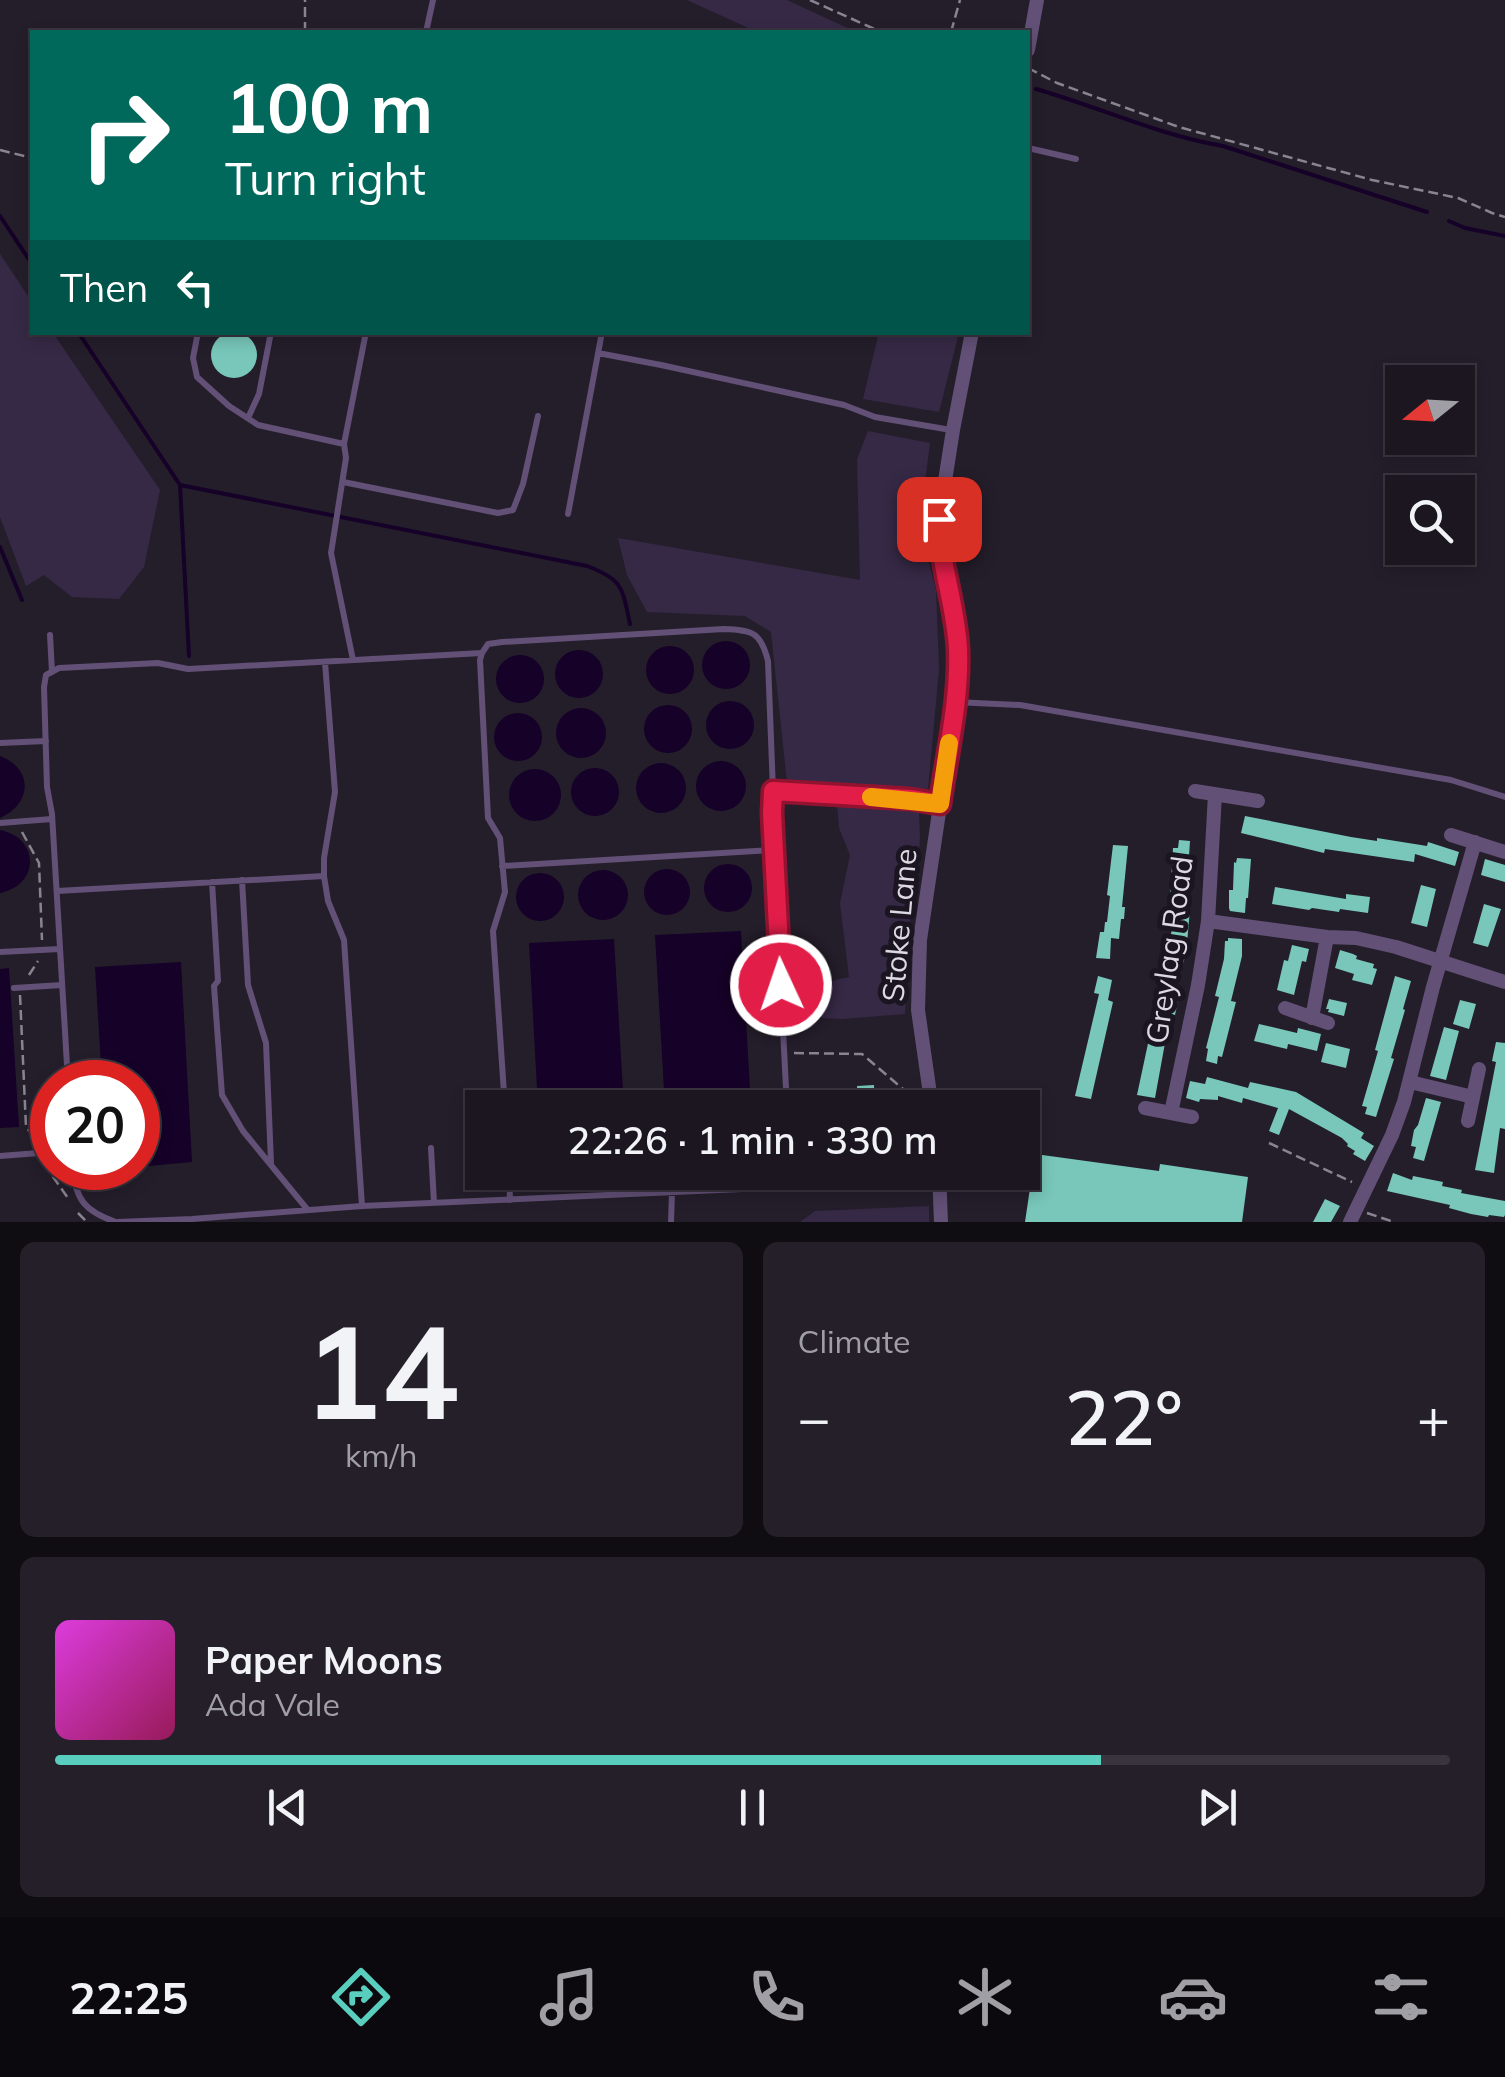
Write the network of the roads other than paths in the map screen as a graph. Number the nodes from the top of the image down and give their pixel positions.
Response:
1 (432, 0) edge
2 (1038, 0) edge
3 (426, 30) edge
4 (1030, 40) edge
5 (1030, 148) edge
6 (1076, 159) dead end
7 (197, 335) edge
8 (269, 335) edge
9 (365, 335) edge
10 (601, 335) edge
11 (971, 335) edge
12 (598, 354) junction
13 (538, 416) dead end
14 (248, 418) junction
15 (953, 430) junction
16 (344, 444) junction
17 (342, 482) junction
18 (568, 514) dead end
19 (50, 635) dead end
20 (482, 653) junction
21 (352, 660) junction
22 (325, 662) junction
23 (52, 672) junction
24 (955, 702) junction
25 (46, 741) junction
26 (0, 744) edge
27 (773, 791) junction
28 (1195, 791) dead end
29 (1215, 794) junction
30 (1505, 796) edge
31 (1258, 800) dead end
32 (940, 804) junction
33 (52, 819) junction
34 (0, 823) edge
35 (1451, 835) dead end
36 (1476, 842) junction
37 (774, 850) junction
38 (1505, 852) edge
39 (502, 866) junction
40 (324, 876) junction
41 (242, 880) junction
42 (212, 882) junction
43 (56, 891) junction
44 (1208, 921) junction
45 (1328, 937) junction
46 (60, 948) junction
47 (0, 952) edge
48 (1441, 961) junction
49 (1505, 982) edge
50 (62, 985) junction
51 (17, 988) road end
52 (1285, 1008) dead end
53 (1312, 1018) junction
54 (1328, 1024) dead end
55 (67, 1060) edge
56 (1479, 1069) dead end
57 (1410, 1082) junction
58 (503, 1090) edge
59 (786, 1090) edge
60 (929, 1090) edge
61 (1473, 1097) junction
62 (1144, 1108) dead end
63 (1171, 1113) junction
64 (1192, 1118) dead end
65 (1468, 1121) dead end
66 (431, 1148) dead end
67 (30, 1154) edge
68 (0, 1156) edge
69 (271, 1164) junction
70 (77, 1190) edge
71 (509, 1190) edge
72 (743, 1190) edge
73 (940, 1190) edge
74 (672, 1193) junction
75 (510, 1200) junction
76 (434, 1203) junction
77 (362, 1206) junction
78 (308, 1210) junction
79 (1353, 1215) edge
80 (192, 1220) edge
81 (117, 1222) edge
82 (137, 1222) edge
83 (671, 1222) edge
84 (941, 1222) edge

1 - 3 lane
2 - 4 street
5 - 6 lane
7 - 14 lane
8 - 14 lane
9 - 16 lane
10 - 12 lane
11 - 15 street, Stoke Lane
12 - 15 lane
12 - 18 lane
13 - 17 lane
14 - 16 lane
15 - 24 street, Stoke Lane
16 - 17 lane
17 - 21 lane
19 - 23 lane
20 - 21 lane
20 - 27 lane
20 - 39 lane
21 - 22 lane
22 - 23 lane
22 - 40 lane
23 - 25 lane
24 - 30 lane
24 - 32 street, Stoke Lane
25 - 26 lane
25 - 33 lane
27 - 32 lane
27 - 37 lane
28 - 29 street
29 - 31 street
29 - 44 street, Greylag Road
32 - 60 street, Stoke Lane
33 - 34 lane
33 - 43 lane
35 - 36 street
36 - 38 street
36 - 48 street
37 - 39 lane
37 - 59 lane
39 - 58 lane
40 - 41 lane
40 - 77 lane
41 - 42 lane
41 - 69 lane
42 - 43 lane
42 - 69 lane
43 - 46 lane
44 - 45 street
44 - 63 street, Greylag Road
45 - 48 street
45 - 53 street
46 - 47 lane
46 - 50 lane
48 - 49 street
48 - 57 street
50 - 51 lane
50 - 55 lane
52 - 53 street
53 - 54 street
56 - 61 street
57 - 61 street
57 - 79 street
61 - 65 street
62 - 63 street
63 - 64 street
66 - 76 lane
67 - 68 lane
69 - 78 lane
70 - 81 lane
71 - 75 lane
72 - 74 lane
73 - 84 street
74 - 75 lane
74 - 83 lane
75 - 76 lane
76 - 77 lane
77 - 78 lane
78 - 80 lane
80 - 82 lane
81 - 82 lane

